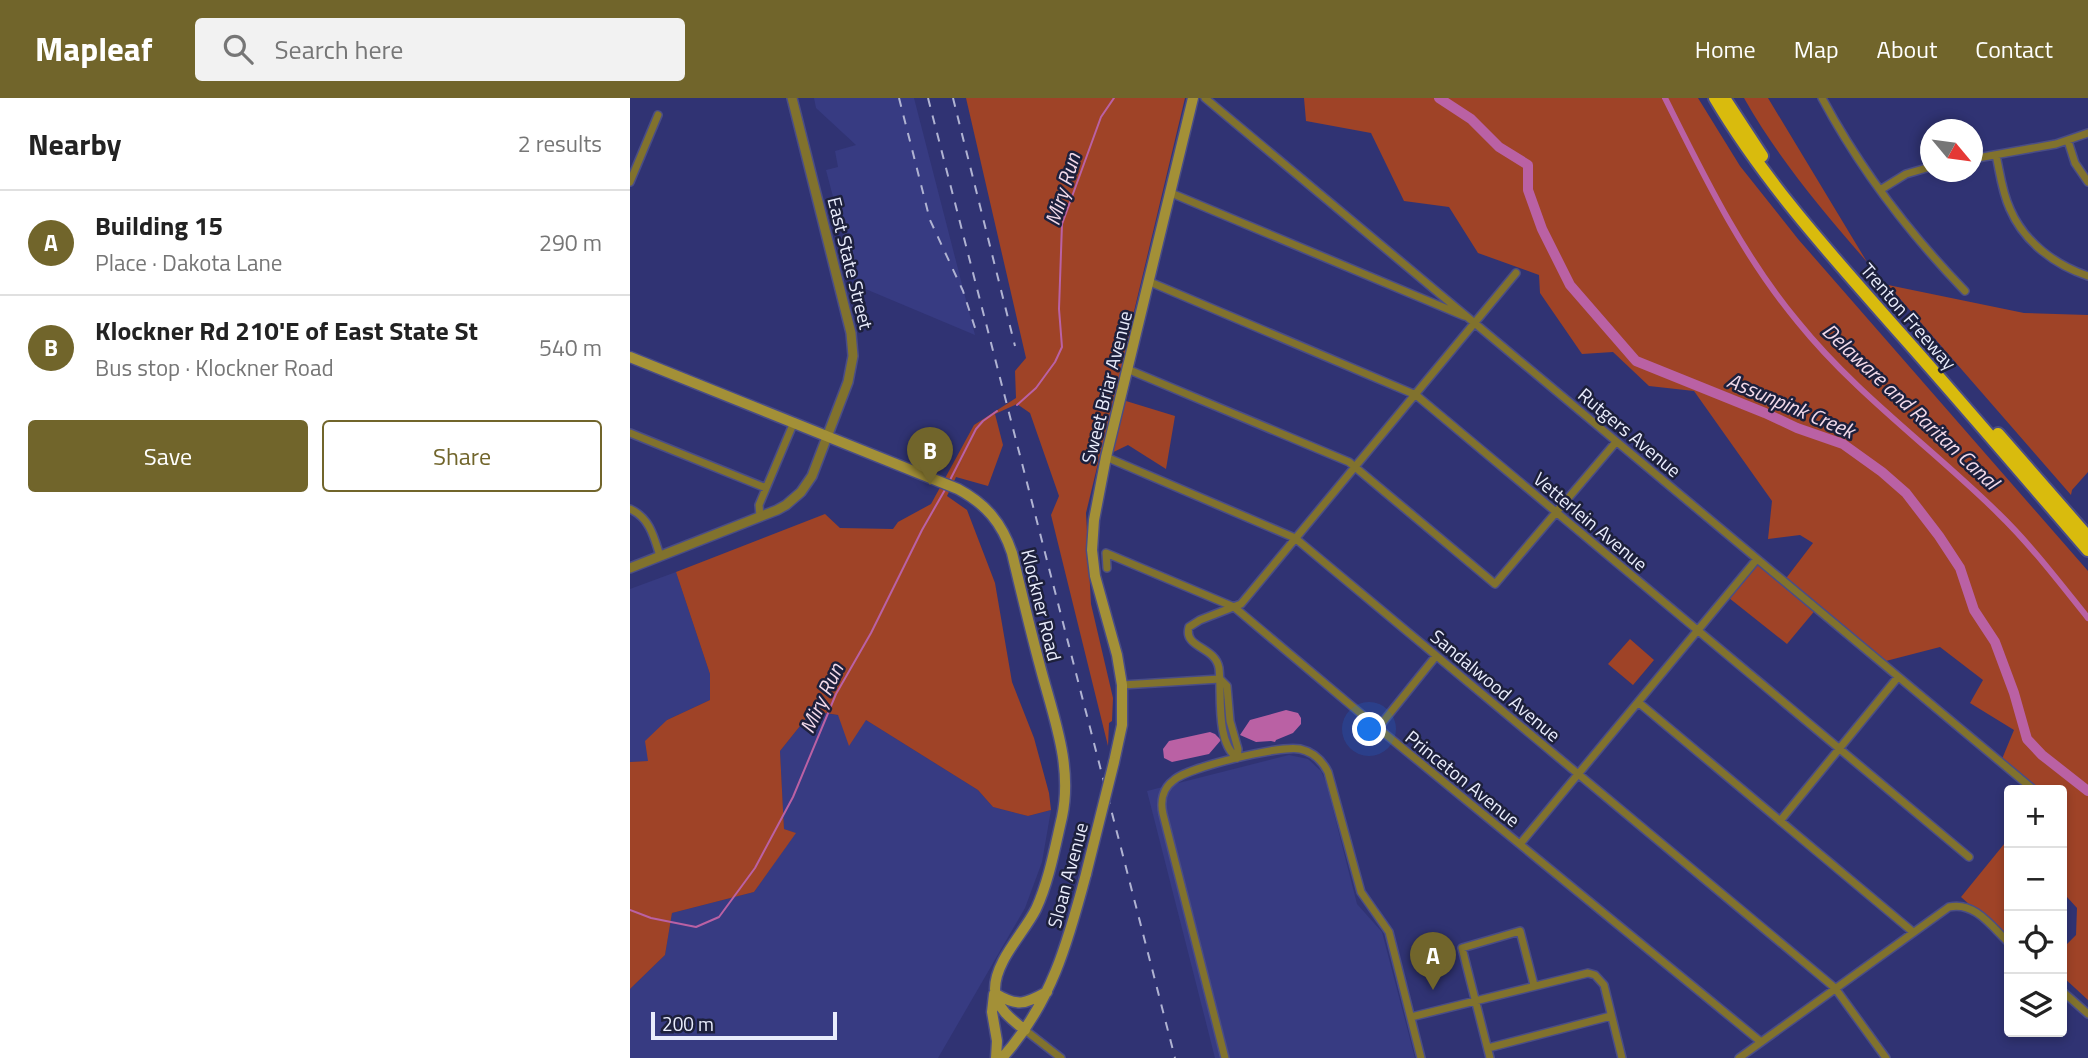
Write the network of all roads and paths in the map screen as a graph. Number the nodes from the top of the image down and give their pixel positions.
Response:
1 (792, 98) edge
2 (1193, 98) edge
3 (1205, 98) edge
4 (1714, 98) edge
5 (1724, 98) edge
6 (1822, 98) edge
7 (658, 115) dead end
8 (2088, 133) edge
9 (2068, 141) junction
10 (1996, 155) junction
11 (1983, 157) edge
12 (1920, 170) edge
13 (630, 182) edge
14 (2088, 182) edge
15 (1880, 190) junction
16 (1171, 193) junction
17 (1516, 272) dead end
18 (2088, 276) edge
19 (1150, 282) junction
20 (1965, 291) dead end
21 (1473, 320) junction
22 (630, 357) edge
23 (1127, 369) junction
24 (1416, 395) junction
25 (794, 422) junction
26 (630, 433) edge
27 (827, 436) junction
28 (1616, 442) junction
29 (1106, 457) junction
30 (1356, 466) junction
31 (766, 488) junction
32 (630, 509) edge
33 (1556, 513) junction
34 (760, 516) junction
35 (2088, 537) edge
36 (1296, 538) junction
37 (2088, 550) edge
38 (660, 556) junction
39 (1757, 559) junction
40 (630, 568) edge
41 (1107, 568) dead end
42 (1234, 607) junction
43 (1697, 631) junction
44 (1436, 656) junction
45 (1898, 677) junction
46 (1220, 679) junction
47 (1122, 685) junction
48 (1638, 702) junction
49 (1378, 728) junction
50 (1839, 749) junction
51 (1237, 758) junction
52 (1578, 774) junction
53 (2028, 785) edge
54 (1780, 821) junction
55 (1520, 844) junction
56 (1969, 857) dead end
57 (1913, 932) junction
58 (2004, 938) edge
59 (1534, 985) junction
60 (1835, 988) junction
61 (1047, 991) junction
62 (995, 992) junction
63 (2067, 995) edge
64 (1475, 1002) junction
65 (2088, 1014) edge
66 (1611, 1016) junction
67 (1411, 1017) junction
68 (1025, 1030) junction
69 (1761, 1042) junction
70 (1488, 1048) junction
71 (996, 1058) edge
72 (1002, 1058) edge
73 (1061, 1058) edge
74 (1225, 1058) edge
75 (1422, 1058) edge
76 (1490, 1058) edge
77 (1622, 1058) edge
78 (1739, 1058) edge
79 (1886, 1058) edge

1 - 27 street, East State Street
2 - 16 main road, Sweet Briar Avenue
3 - 21 street, Rutgers Avenue
4 - 37 highway, Trenton Freeway
5 - 35 highway, Trenton Freeway
6 - 15 street
7 - 13 street
8 - 9 street
9 - 10 street
9 - 14 street
10 - 11 street
10 - 18 street
12 - 15 street
15 - 20 street
16 - 19 main road, Sweet Briar Avenue
16 - 21 street
17 - 21 street
19 - 23 main road, Sweet Briar Avenue
19 - 24 street, Vetterlein Avenue
21 - 24 street
21 - 28 street, Rutgers Avenue
22 - 25 main road, Klockner Road
23 - 29 main road, Sweet Briar Avenue
23 - 30 street
24 - 30 street
24 - 33 street, Vetterlein Avenue
25 - 27 main road, Klockner Road
25 - 31 street
26 - 31 street
27 - 34 street, East State Street
27 - 62 main road, Klockner Road
28 - 33 street
28 - 39 street, Rutgers Avenue
29 - 36 street, Sandalwood Avenue
29 - 47 main road, Sweet Briar Avenue
30 - 33 street
30 - 36 street
31 - 34 street
32 - 38 street
33 - 43 street, Vetterlein Avenue
34 - 38 street, East State Street
36 - 42 street
36 - 44 street, Sandalwood Avenue
38 - 40 street, East State Street
39 - 43 street
39 - 45 street, Rutgers Avenue
41 - 42 street, Princeton Avenue
42 - 46 street
42 - 49 street, Princeton Avenue
43 - 48 street
43 - 50 street, Vetterlein Avenue
44 - 49 street
44 - 52 street, Sandalwood Avenue
45 - 50 street
45 - 53 street, Rutgers Avenue
46 - 47 street
46 - 51 street
47 - 61 main road, Sloan Avenue, bridge
48 - 52 street
48 - 54 street
49 - 55 street, Princeton Avenue
50 - 54 street
50 - 56 street, Vetterlein Avenue
51 - 67 street
51 - 74 street
52 - 55 street
52 - 60 street, Sandalwood Avenue
54 - 57 street
55 - 69 street, Princeton Avenue
57 - 58 street
57 - 60 street
59 - 64 street
59 - 64 street
59 - 66 street
60 - 69 street
60 - 79 street, Sandalwood Avenue
61 - 62 main road
61 - 68 main road, Sloan Avenue
62 - 68 main road
62 - 71 main road, Klockner Road
63 - 65 street
64 - 67 street
64 - 70 street
66 - 70 street
66 - 77 street
67 - 75 street
68 - 72 main road, Sloan Avenue
68 - 73 street
69 - 78 street
70 - 76 street

